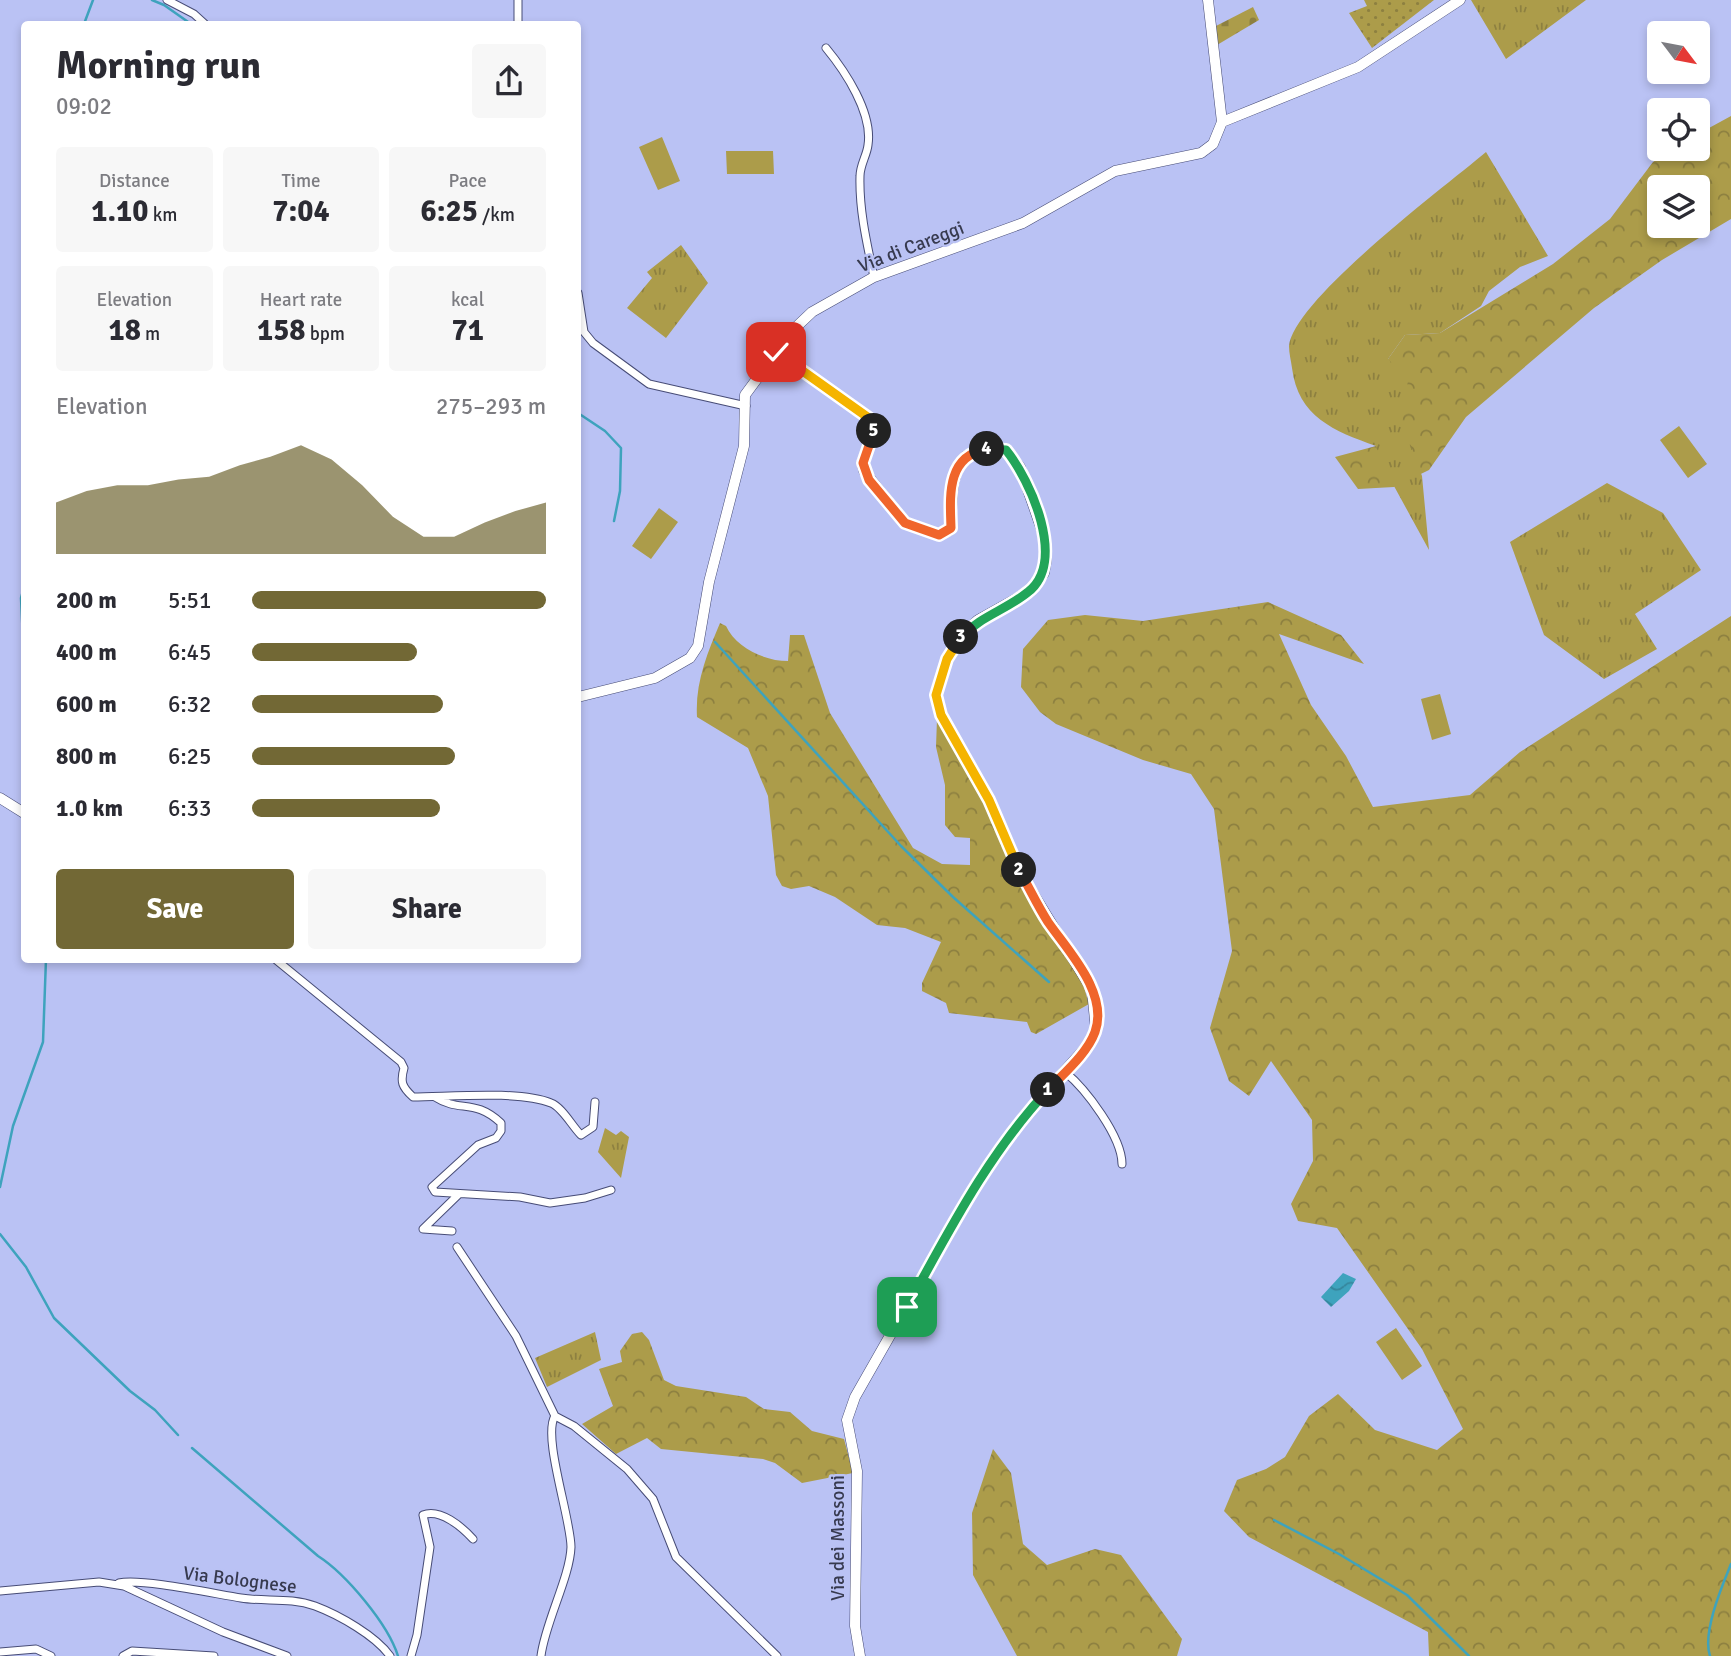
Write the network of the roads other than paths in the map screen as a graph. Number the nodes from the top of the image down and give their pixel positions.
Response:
1 (167, 0) edge
2 (517, 0) edge
3 (1208, 0) edge
4 (1460, 0) edge
5 (202, 21) edge
6 (518, 21) edge
7 (825, 48) dead end
8 (1222, 122) junction
9 (874, 277) junction
10 (581, 312) edge
11 (776, 352) junction
12 (746, 406) junction
13 (581, 695) edge
14 (0, 798) edge
15 (21, 811) edge
16 (280, 963) edge
17 (1065, 1072) junction
18 (435, 1097) junction
19 (595, 1102) dead end
20 (1122, 1164) dead end
21 (611, 1189) dead end
22 (459, 1195) junction
23 (452, 1231) dead end
24 (457, 1247) dead end
25 (555, 1416) junction
26 (473, 1539) dead end
27 (113, 1584) junction
28 (0, 1591) edge
29 (0, 1652) edge
30 (51, 1656) edge
31 (123, 1656) edge
32 (214, 1656) edge
33 (287, 1656) edge
34 (390, 1656) edge
35 (411, 1656) edge
36 (541, 1656) edge
37 (777, 1656) edge
38 (860, 1656) edge

1 - 5 street
2 - 6 street
3 - 8 street
4 - 8 street
7 - 9 street
8 - 9 street, Via di Careggi
9 - 11 street, Via di Careggi
10 - 12 street
11 - 12 street, Via di Careggi
11 - 17 street, Via dei Massoni
12 - 13 street, Via di Careggi
14 - 15 street
16 - 18 street
17 - 20 street
17 - 38 street, Via dei Massoni
18 - 19 street
18 - 22 street
21 - 22 street
22 - 23 street
24 - 25 street
25 - 36 street
25 - 37 street
26 - 35 street
27 - 28 street, Via Bolognese
27 - 33 street, Via Bolognese
27 - 34 street, Via Bolognese
29 - 30 street
31 - 32 street

